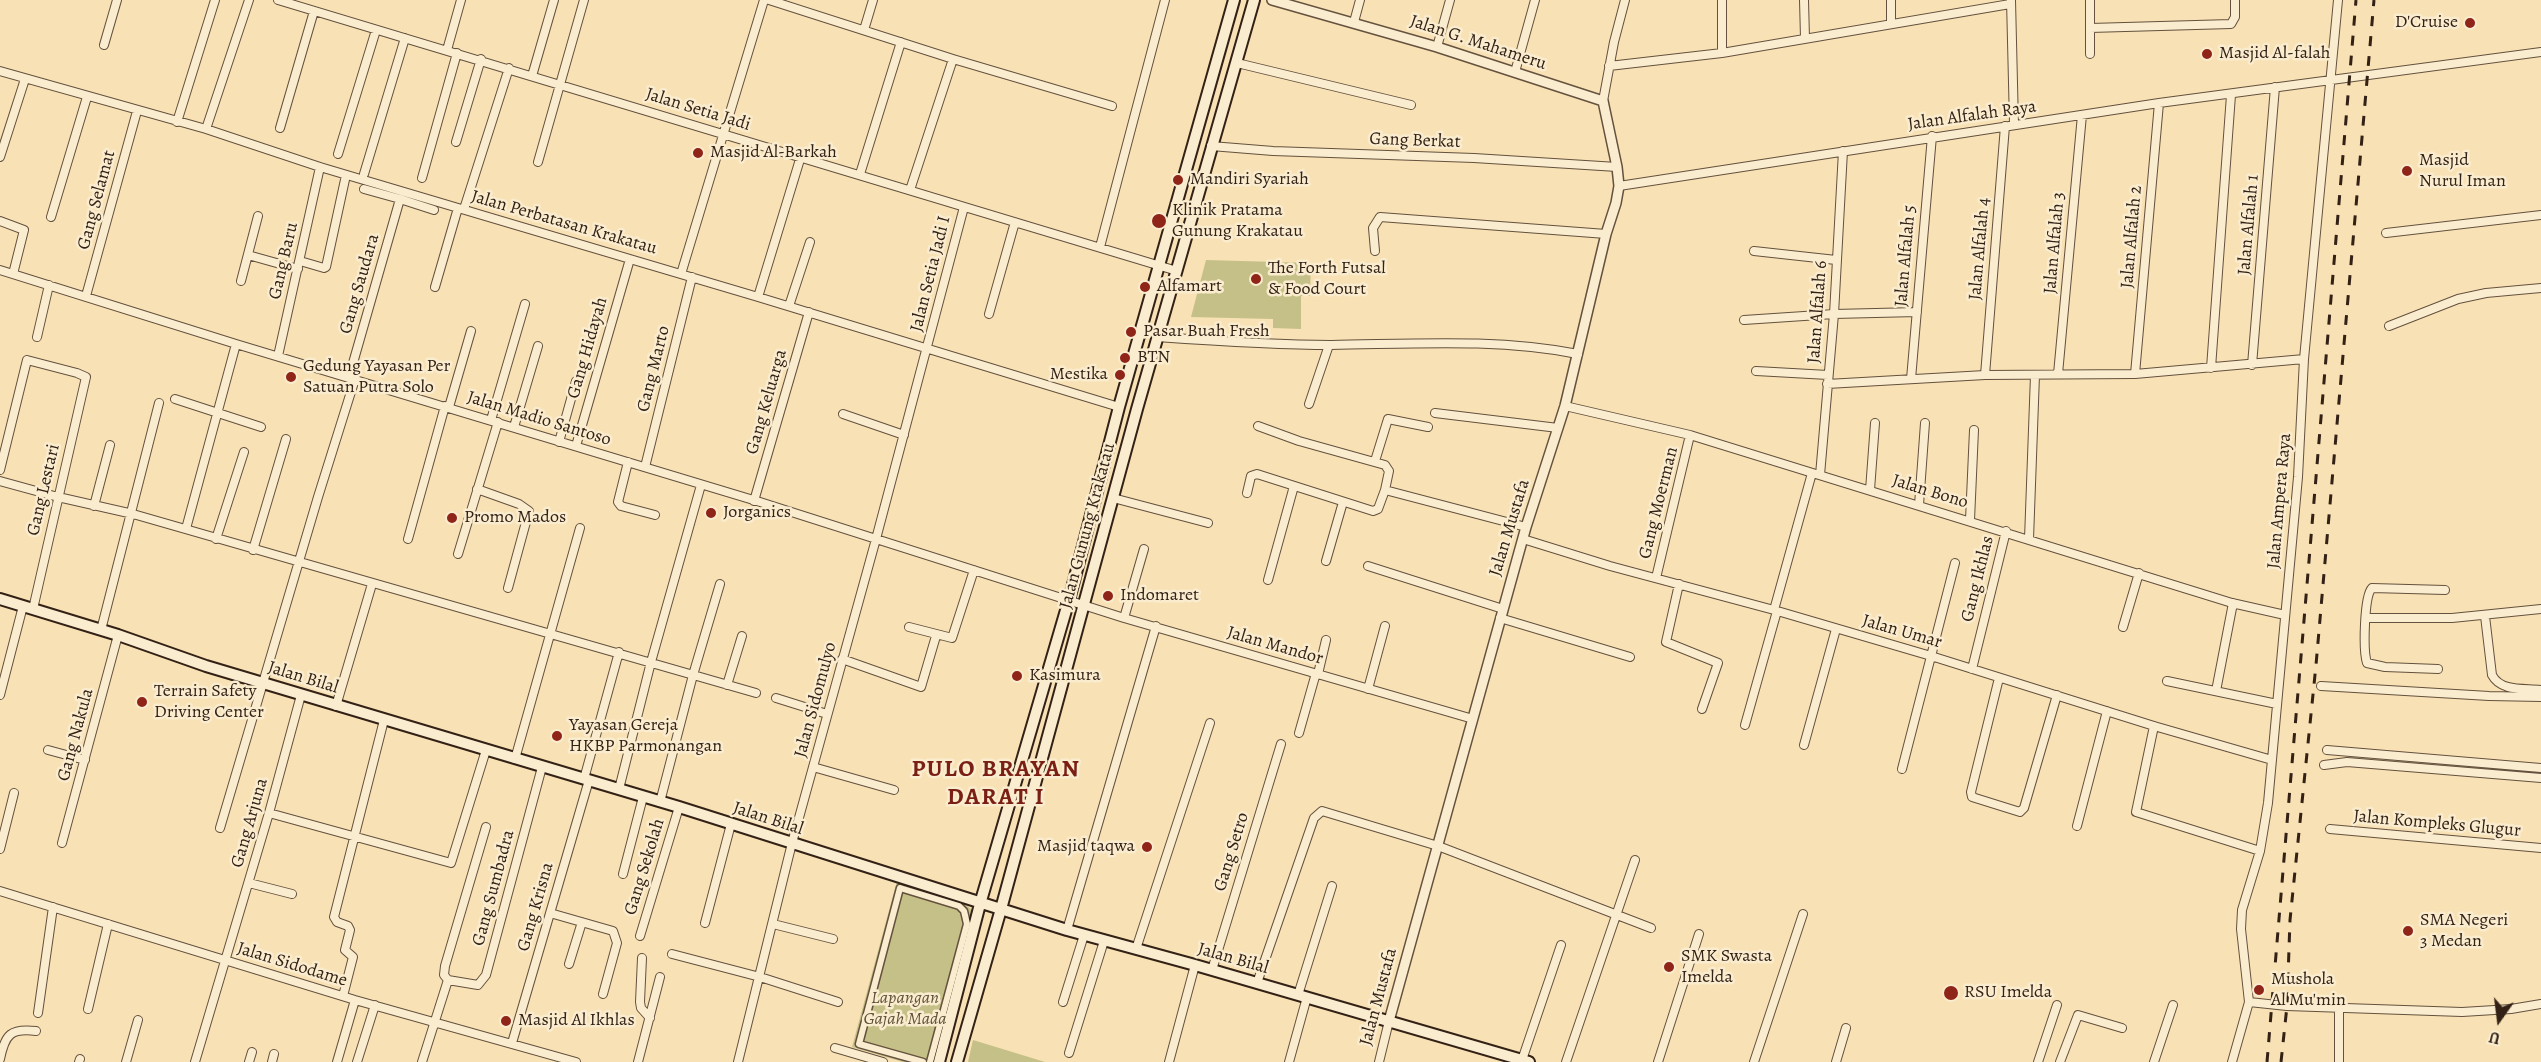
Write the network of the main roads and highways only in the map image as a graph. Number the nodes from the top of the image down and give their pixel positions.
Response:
1 (1234, 0) edge
2 (1254, 0) edge
3 (0, 599) edge
4 (980, 904) junction
5 (1001, 909) junction
6 (1509, 1059) edge
7 (1526, 1061) edge
8 (939, 1062) edge
9 (957, 1062) edge

1 - 4 main road, Jalan Gunung Krakatau
2 - 5 main road, Jalan Gunung Krakatau
3 - 4 main road, Jalan Bilal
4 - 5 main road, Jalan Bilal
4 - 8 main road, Jalan Gunung Krakatau
5 - 6 main road, Jalan Bilal
5 - 9 main road, Jalan Gunung Krakatau
6 - 7 main road, Jalan Bilal

